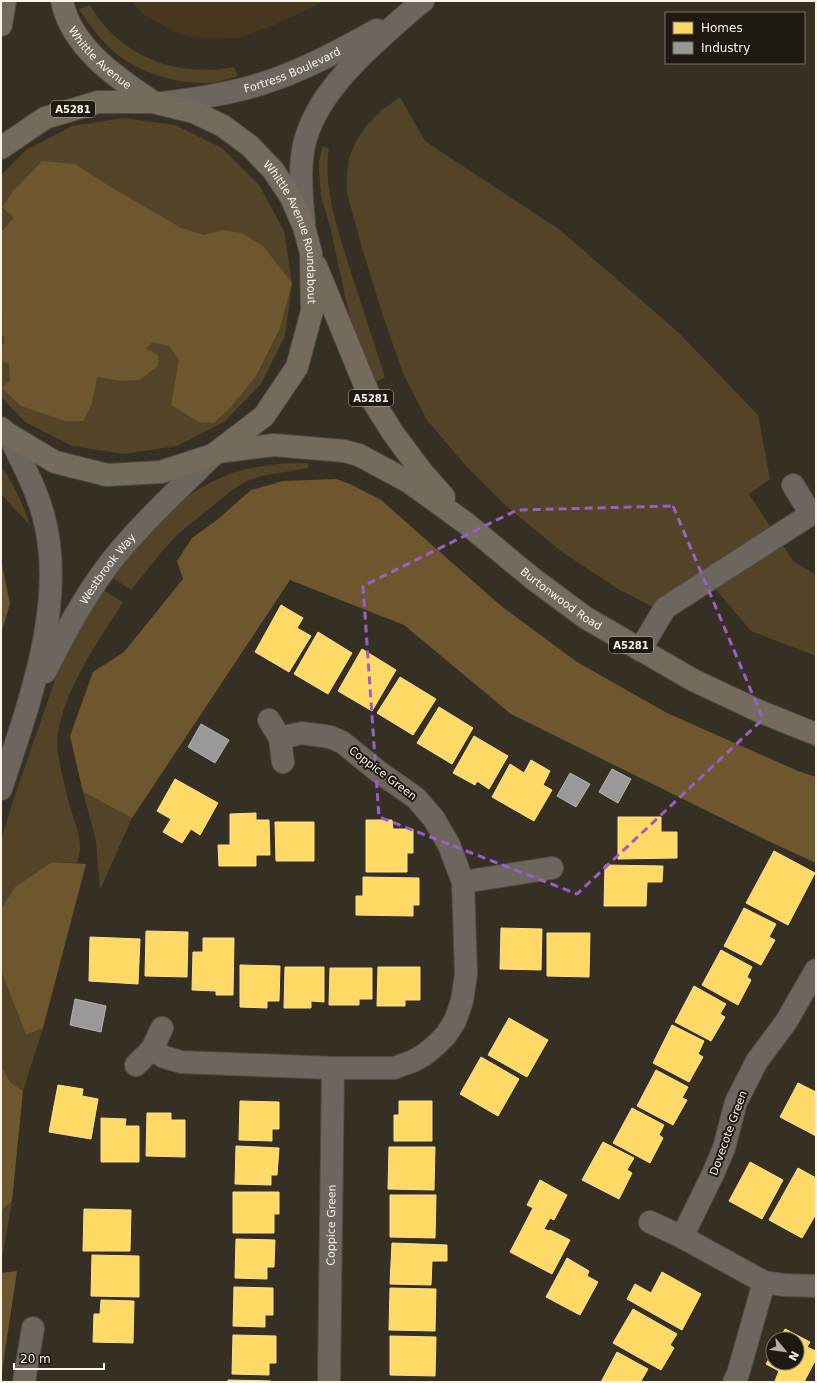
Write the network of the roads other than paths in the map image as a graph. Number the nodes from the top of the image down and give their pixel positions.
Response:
1 (5, 1) edge
2 (62, 1) edge
3 (418, 5) edge
4 (1, 25) edge
5 (158, 102) junction
6 (1, 148) edge
7 (304, 228) junction
8 (311, 253) junction
9 (4, 431) edge
10 (215, 453) junction
11 (793, 485) dead end
12 (814, 513) edge
13 (467, 524) junction
14 (640, 650) junction
15 (29, 703) junction
16 (268, 720) dead end
17 (816, 734) edge
18 (280, 738) junction
19 (284, 762) dead end
20 (1, 788) edge
21 (552, 868) dead end
22 (463, 882) junction
23 (816, 970) edge
24 (162, 1028) dead end
25 (152, 1049) junction
26 (136, 1065) dead end
27 (333, 1068) junction
28 (650, 1222) dead end
29 (682, 1237) junction
30 (764, 1282) junction
31 (816, 1286) edge
32 (33, 1328) dead end
33 (24, 1382) edge
34 (329, 1382) edge
35 (734, 1382) edge

1 - 4 main road
2 - 5 main road, Whittle Avenue / A5281
3 - 5 street, Fortress Boulevard
3 - 7 street, Fortress Boulevard
5 - 6 main road, Whittle Avenue Roundabout / A5281
5 - 7 main road, Whittle Avenue Roundabout / A5281
7 - 8 main road, Whittle Avenue Roundabout / A5281
8 - 10 main road, Whittle Avenue Roundabout / A5281
8 - 13 main road, Burtonwood Road / A5281
9 - 10 main road, Whittle Avenue Roundabout / A5281
9 - 15 street, Westbrook Way
10 - 13 main road, Burtonwood Road / A5281
10 - 15 street, Westbrook Way
11 - 12 street
12 - 14 street
13 - 14 main road, Burtonwood Road / A5281
14 - 17 main road, Burtonwood Road / A5281
15 - 20 street, Westbrook Way
16 - 18 street
18 - 19 street
18 - 22 street, Coppice Green
21 - 22 street
22 - 27 street, Coppice Green
23 - 29 street, Dovecote Green
24 - 25 street
25 - 26 street
25 - 27 street, Coppice Green
27 - 34 street, Coppice Green
28 - 29 street
29 - 30 street
30 - 31 street
30 - 35 street
32 - 33 street

